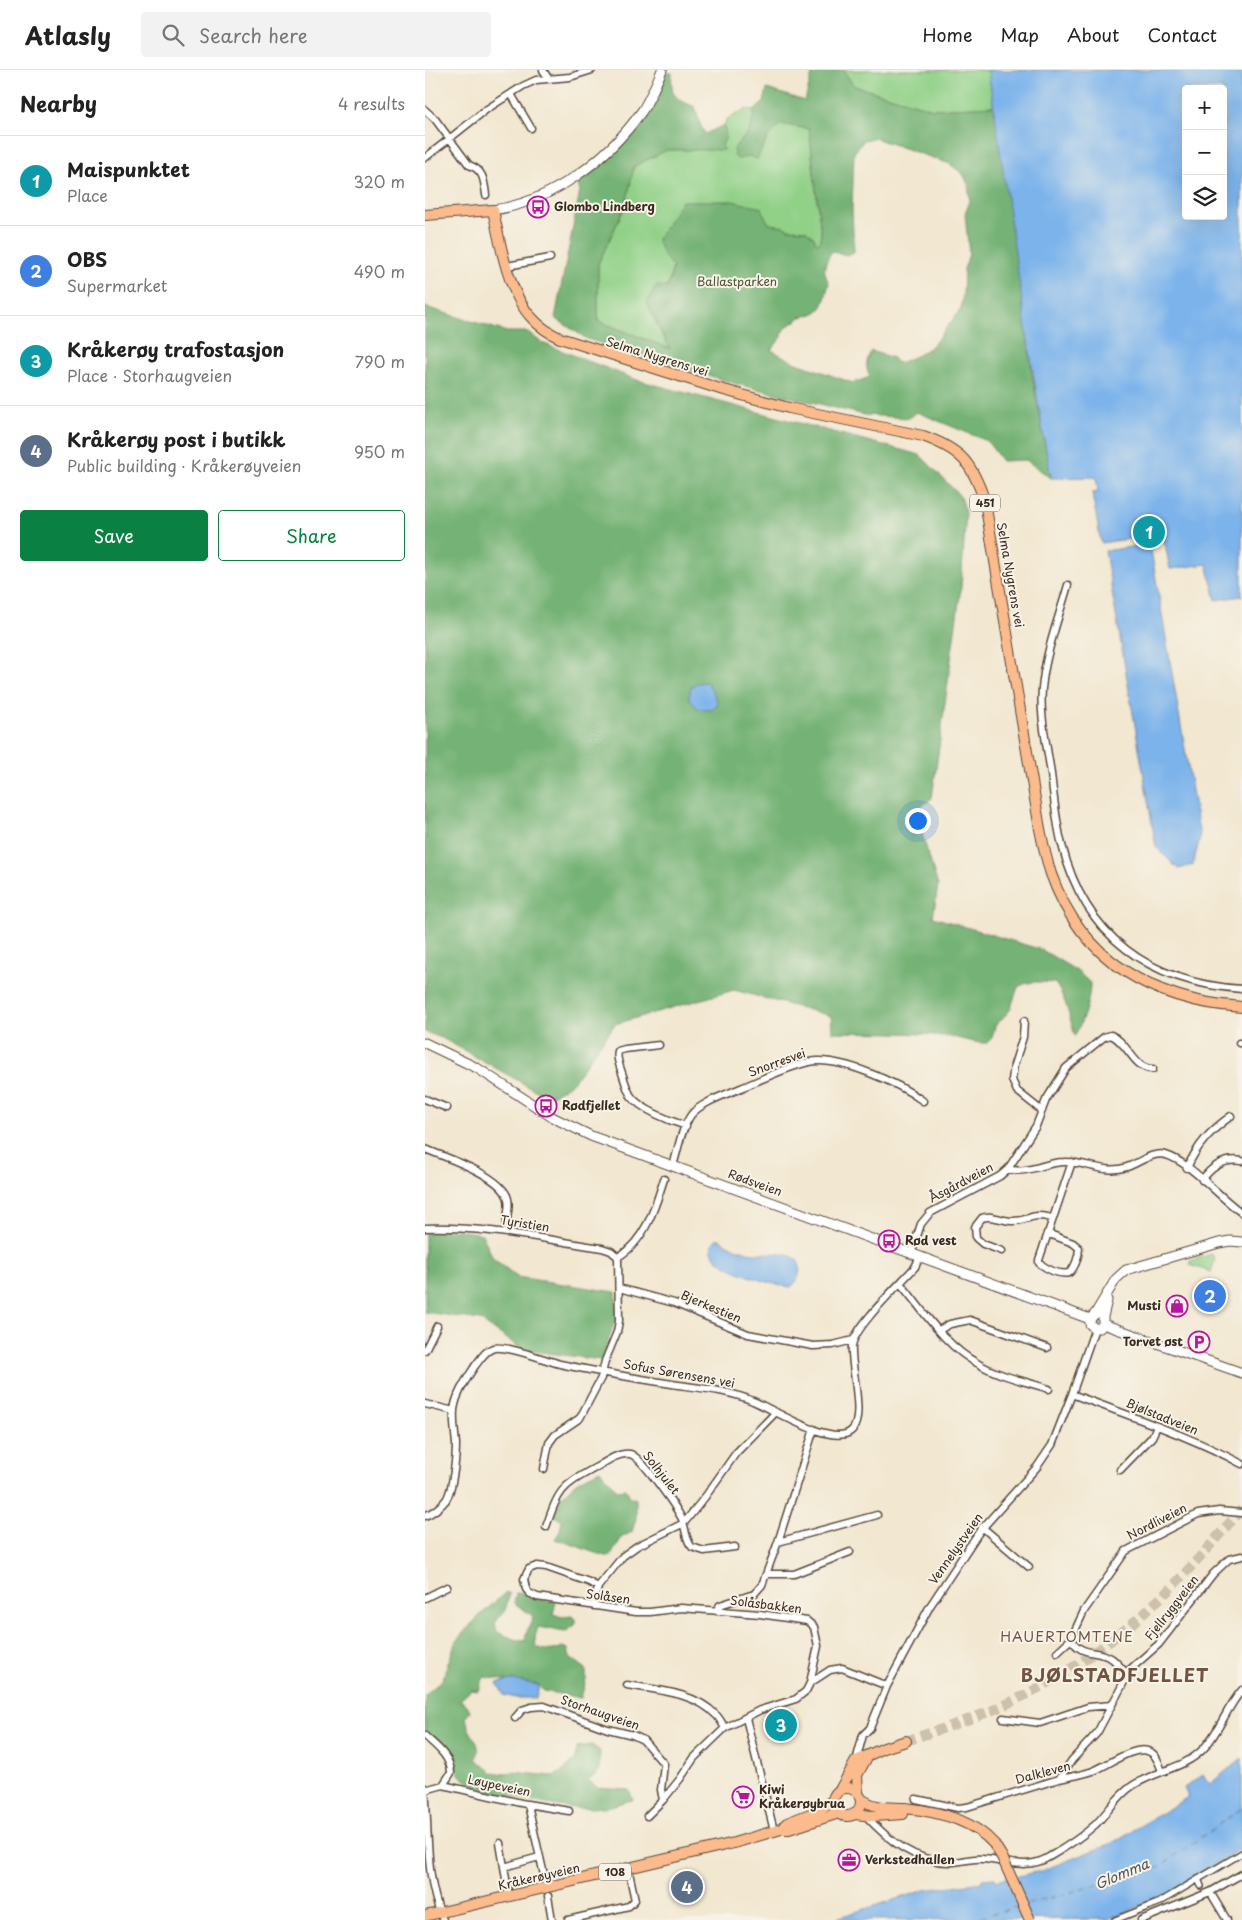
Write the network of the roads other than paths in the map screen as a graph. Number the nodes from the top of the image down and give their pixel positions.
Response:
1 (543, 70) edge
2 (592, 70) edge
3 (662, 70) edge
4 (549, 78) junction
5 (511, 94) junction
6 (425, 110) edge
7 (531, 128) dead end
8 (449, 138) junction
9 (425, 158) edge
10 (486, 195) dead end
11 (493, 210) junction
12 (425, 215) edge
13 (550, 258) dead end
14 (507, 266) junction
15 (1068, 585) dead end
16 (1242, 990) edge
17 (1242, 1007) edge
18 (1024, 1021) dead end
19 (425, 1043) edge
20 (659, 1045) dead end
21 (1153, 1069) dead end
22 (425, 1099) edge
23 (923, 1102) dead end
24 (447, 1108) dead end
25 (1042, 1111) junction
26 (1231, 1116) dead end
27 (686, 1126) junction
28 (425, 1150) edge
29 (1242, 1161) edge
30 (1072, 1162) junction
31 (673, 1166) junction
32 (1187, 1168) junction
33 (1008, 1169) junction
34 (663, 1179) dead end
35 (1202, 1180) junction
36 (1242, 1213) edge
37 (1052, 1218) junction
38 (425, 1228) edge
39 (511, 1233) junction
40 (1047, 1233) junction
41 (1242, 1242) edge
42 (1002, 1251) dead end
43 (916, 1255) junction
44 (619, 1257) junction
45 (900, 1283) junction
46 (619, 1288) junction
47 (1097, 1320) junction
48 (437, 1326) dead end
49 (939, 1330) junction
50 (853, 1340) junction
51 (1047, 1348) dead end
52 (425, 1350) edge
53 (603, 1372) junction
54 (1242, 1373) edge
55 (1049, 1389) dead end
56 (1072, 1394) junction
57 (425, 1404) edge
58 (454, 1411) junction
59 (776, 1412) junction
60 (1157, 1426) junction
61 (815, 1430) junction
62 (1242, 1464) edge
63 (544, 1469) dead end
64 (1120, 1470) dead end
65 (1242, 1513) edge
66 (877, 1515) dead end
67 (425, 1516) edge
68 (684, 1523) junction
69 (546, 1527) dead end
70 (983, 1528) junction
71 (778, 1542) junction
72 (735, 1547) dead end
73 (850, 1552) dead end
74 (1242, 1556) edge
75 (1029, 1567) dead end
76 (767, 1574) junction
77 (447, 1587) dead end
78 (598, 1587) junction
79 (425, 1598) edge
80 (594, 1606) junction
81 (716, 1610) junction
82 (1071, 1639) junction
83 (1057, 1652) dead end
84 (1126, 1673) junction
85 (810, 1683) junction
86 (627, 1685) dead end
87 (887, 1686) junction
88 (1242, 1690) edge
89 (1112, 1705) junction
90 (515, 1718) dead end
91 (746, 1718) junction
92 (1003, 1718) dead end
93 (725, 1728) junction
94 (425, 1736) edge
95 (906, 1741) tunnel mouth
96 (871, 1754) junction
97 (856, 1761) junction
98 (1162, 1771) junction
99 (1059, 1779) junction
100 (443, 1785) junction
101 (425, 1789) edge
102 (840, 1790) junction
103 (859, 1796) junction
104 (916, 1799) dead end
105 (663, 1800) junction
106 (833, 1800) junction
107 (528, 1805) junction
108 (569, 1811) dead end
109 (919, 1811) junction
110 (839, 1813) junction
111 (854, 1814) junction
112 (647, 1816) dead end
113 (866, 1816) junction
114 (887, 1816) junction
115 (778, 1830) junction
116 (883, 1832) junction
117 (500, 1843) dead end
118 (1242, 1853) edge
119 (539, 1857) junction
120 (427, 1867) edge
121 (504, 1867) junction
122 (628, 1868) junction
123 (1242, 1874) edge
124 (1199, 1879) junction
125 (1201, 1886) dead end
126 (547, 1892) junction
127 (1210, 1892) junction
128 (509, 1897) junction
129 (425, 1916) edge
130 (441, 1916) edge
131 (1123, 1919) edge
132 (553, 1920) edge
133 (568, 1920) edge
134 (1030, 1920) edge
135 (1115, 1920) edge
136 (1141, 1920) edge
137 (1227, 1920) edge

1 - 4 street
2 - 4 street
3 - 11 street
4 - 5 street
5 - 7 street
5 - 8 street
6 - 8 street
8 - 9 street
8 - 10 street
11 - 12 main road
11 - 14 main road, Selma Nygrens vei / 451
13 - 14 street
14 - 17 main road, Selma Nygrens vei / 451
15 - 16 street
18 - 25 street
19 - 31 street, Rødsveien
20 - 27 street
21 - 25 street
22 - 24 street
23 - 27 street, Snorresvei
25 - 33 street
26 - 32 street
27 - 31 street, Snorresvei
28 - 39 street
29 - 35 street
30 - 32 street, Åsgårdveien
30 - 33 street, Åsgårdveien
30 - 37 street
31 - 43 street, Rødsveien
32 - 35 street, Åsgårdveien
33 - 43 street, Åsgårdveien
34 - 44 street
35 - 36 street, Åsgårdveien
37 - 40 street
37 - 42 street
38 - 39 street, Tyristien
39 - 44 street, Tyristien
40 - 40 street
41 - 47 street
43 - 45 street
43 - 47 street, Rødsveien
44 - 46 street
45 - 49 street
45 - 50 street
46 - 50 street, Bjerkestien
46 - 53 street
47 - 54 street, Rødsveien
47 - 56 street, Vennelystveien
48 - 52 street
49 - 51 street
49 - 55 street
50 - 61 street, Sofus Sørensens vei
53 - 58 street, Sofus Sørensens vei
53 - 59 street, Sofus Sørensens vei
53 - 63 street
56 - 60 street, Bjølstadveien
56 - 70 street, Vennelystveien
57 - 58 street
58 - 67 street
59 - 61 street, Sofus Sørensens vei
59 - 68 street
60 - 62 street, Bjølstadveien
60 - 64 street
61 - 71 street, Solåsen
65 - 82 street, Nordliveien
66 - 71 street
68 - 69 street, Solhjulet
68 - 72 street, Solhjulet
68 - 78 street
70 - 75 street
70 - 87 street, Vennelystveien
71 - 76 street, Solåsen
73 - 76 street
74 - 84 street, Fjellryggveien
76 - 81 street, Solåsen
77 - 79 street
78 - 80 street
78 - 80 street, Solåsen
80 - 81 street, Solåsen
81 - 85 street, Solåsbakken
82 - 83 street, Nordliveien
82 - 84 street
84 - 89 street, Fjellryggveien
85 - 87 street
85 - 91 street
86 - 93 street
87 - 97 street, Vennelystveien
88 - 98 street
89 - 92 street
89 - 99 street, Fjellryggveien
90 - 105 street, Storhaugveien
91 - 93 street
91 - 115 street
93 - 105 street
94 - 100 street
95 - 96 main road
96 - 97 main road
96 - 103 main road
97 - 102 main road, 108
98 - 99 street, Dalkleven
98 - 116 street
99 - 104 street, Dalkleven
100 - 101 street, Løypeveien
100 - 107 street, Løypeveien
101 - 120 street
102 - 103 main road, 108
102 - 106 main road, 108
103 - 109 main road, 108
103 - 111 main road
105 - 112 street
106 - 110 main road
106 - 115 main road, Kråkerøyveien / 108
107 - 108 street, Løypeveien
107 - 119 street
109 - 114 main road, 108
109 - 134 main road, 108, bridge
110 - 111 main road, 108
110 - 115 main road, Kråkerøyveien / 108
111 - 113 main road, 108
113 - 114 main road, 108
113 - 116 street
114 - 116 street
115 - 122 main road, Kråkerøyveien / 108
117 - 121 street
118 - 124 street
119 - 121 street
119 - 126 street
120 - 130 street
121 - 128 street
122 - 126 main road, Kråkerøyveien / 108
122 - 133 street
123 - 127 street
124 - 125 street
124 - 131 street
126 - 128 main road, Kråkerøyveien / 108
126 - 132 street
127 - 136 street
127 - 137 street
128 - 130 main road, Kråkerøyveien / 108
129 - 130 main road, Kråkerøyveien / 108
131 - 135 street

